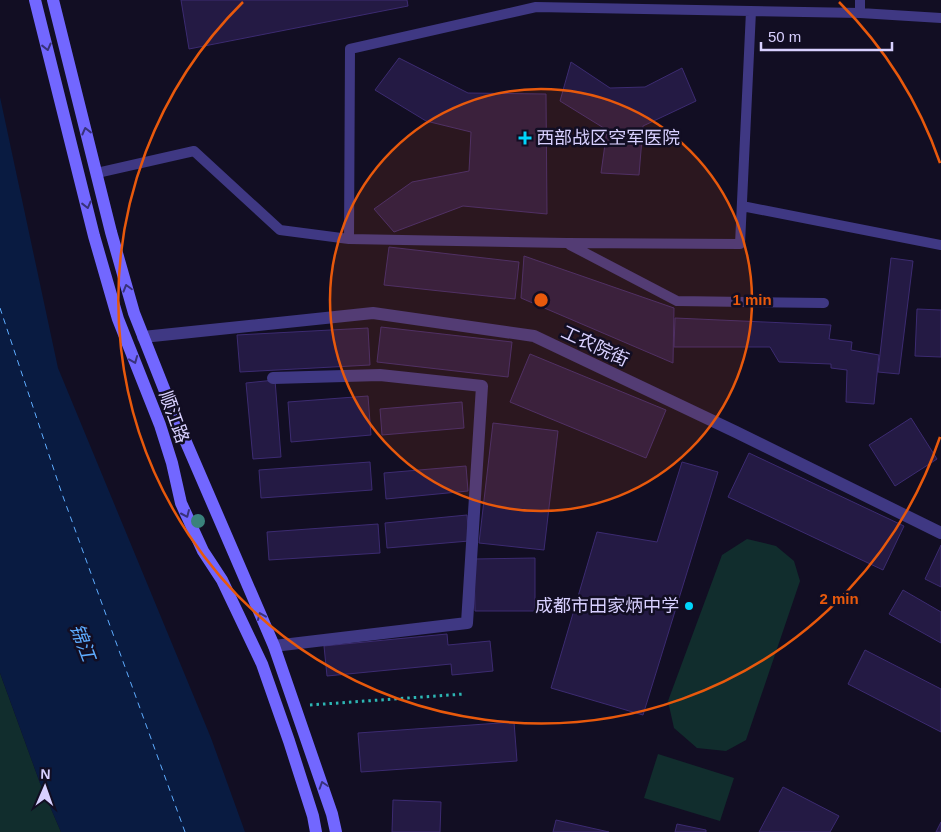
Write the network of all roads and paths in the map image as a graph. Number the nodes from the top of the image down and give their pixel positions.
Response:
1 (35, 0) edge
2 (53, 0) edge
3 (860, 0) edge
4 (751, 10) junction
5 (860, 14) junction
6 (941, 18) edge
7 (96, 173) junction
8 (742, 206) junction
9 (349, 239) junction
10 (567, 243) junction
11 (941, 245) edge
12 (824, 303) dead end
13 (143, 337) junction
14 (273, 378) dead end
15 (941, 533) edge
16 (274, 646) junction
17 (464, 694) dead end
18 (294, 706) junction
19 (316, 832) edge
20 (336, 832) edge

1 -> 19 main road, 顺江路
7 -> 2 main road, 顺江路
3 - 5 lane
4 - 5 lane
4 - 8 lane
4 - 9 lane
5 - 6 lane
7 - 9 lane
13 -> 7 main road, 顺江路
8 - 10 lane
8 - 11 lane
9 - 10 lane
10 - 12 lane
13 - 15 street, 工农院街
16 -> 13 main road, 顺江路
14 - 16 street
16 - 18 main road, 顺江路
17 - 18 path
20 -> 18 main road, 顺江路

